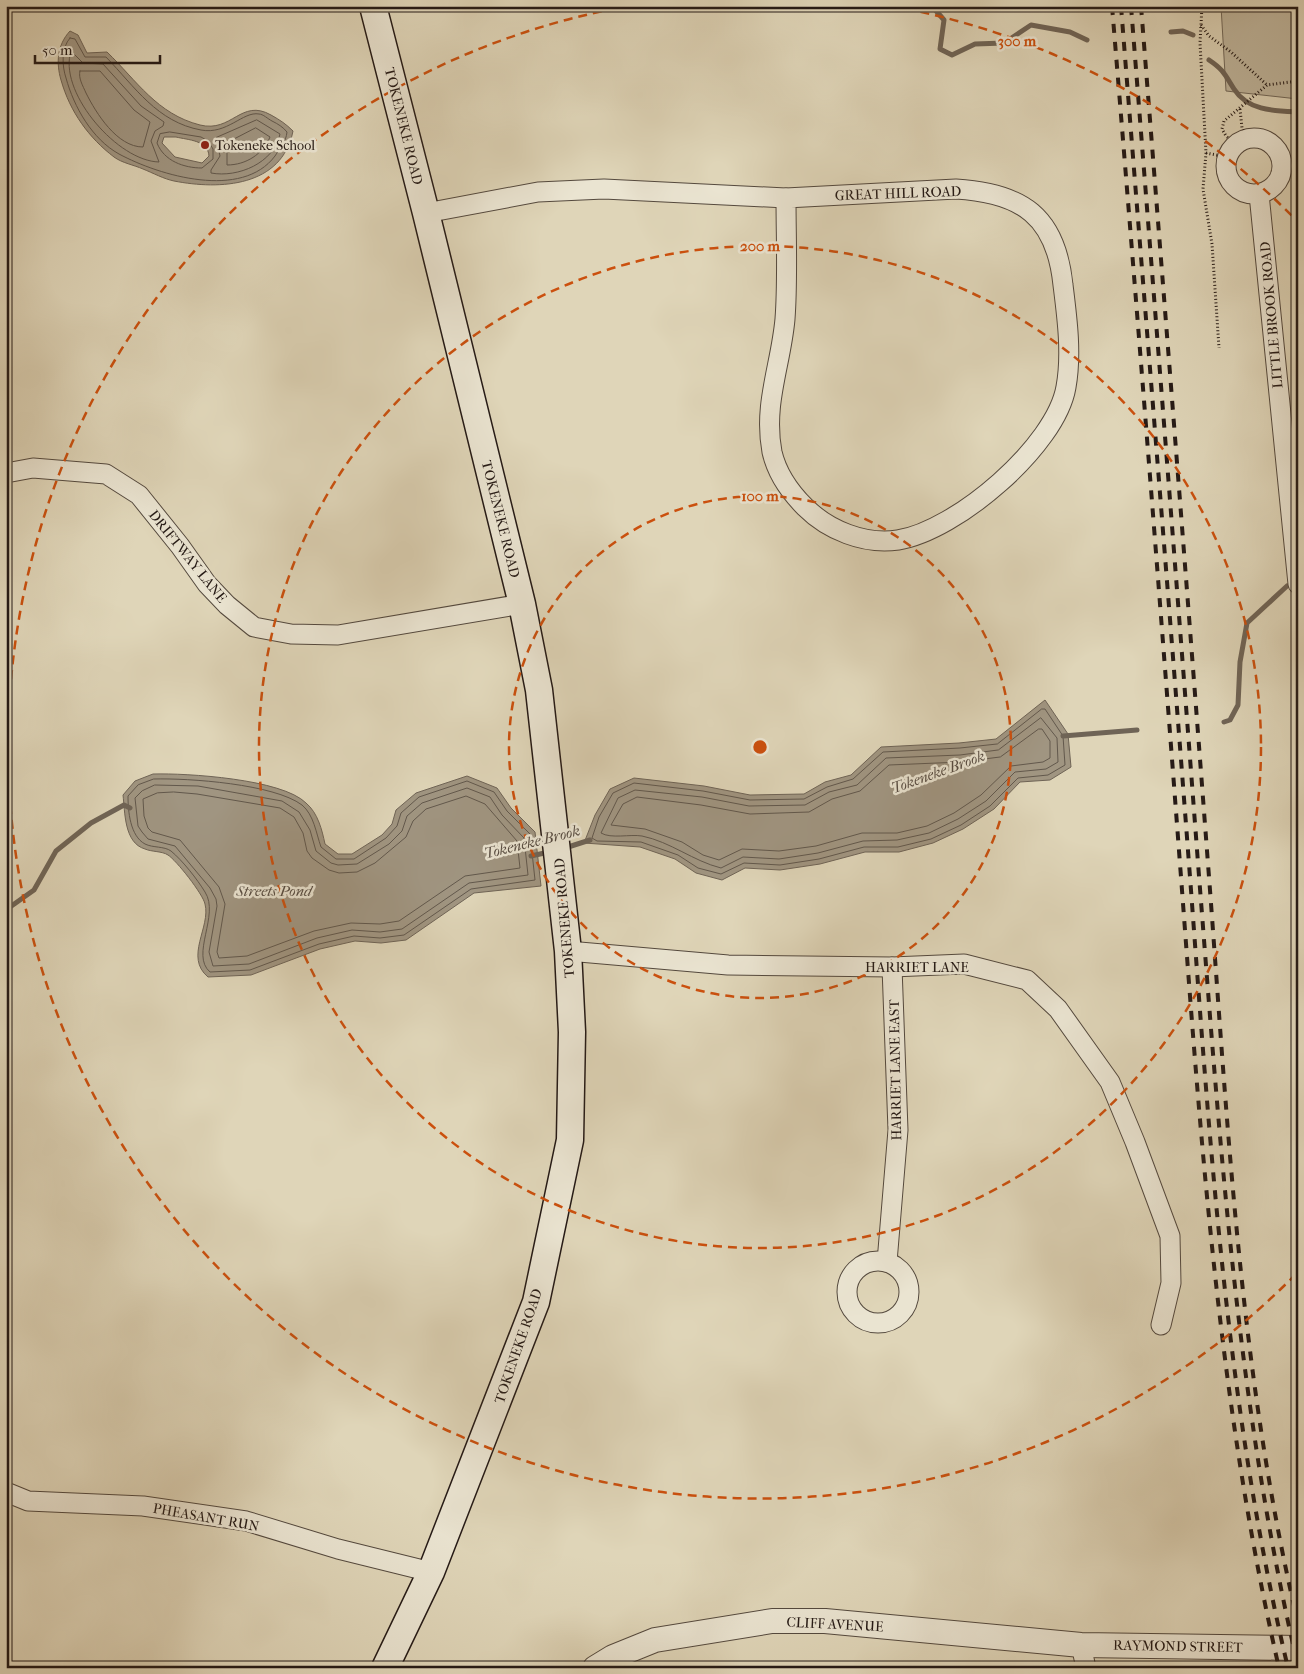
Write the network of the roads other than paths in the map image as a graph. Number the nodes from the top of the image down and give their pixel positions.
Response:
1 (373, 6) edge
2 (1259, 194) junction
3 (786, 198) junction
4 (426, 214) junction
5 (6, 473) edge
6 (1298, 584) edge
7 (522, 604) junction
8 (568, 951) junction
9 (892, 967) junction
10 (887, 1262) dead end
11 (1161, 1326) dead end
12 (6, 1492) edge
13 (431, 1572) junction
14 (1081, 1645) junction
15 (1298, 1648) edge
16 (385, 1668) edge
17 (595, 1668) edge
18 (1086, 1668) edge

1 - 4 main road, TOKENEKE ROAD
2 - 2 street
2 - 6 street, LITTLE BROOK ROAD
3 - 3 street, GREAT HILL ROAD
3 - 4 street, GREAT HILL ROAD
4 - 7 main road, TOKENEKE ROAD
5 - 7 street, DRIFTWAY LANE
7 - 8 main road, TOKENEKE ROAD
8 - 9 street, HARRIET LANE
8 - 13 main road, TOKENEKE ROAD
9 - 10 street, HARRIET LANE EAST
9 - 11 street, HARRIET LANE
12 - 13 street, PHEASANT RUN
13 - 16 main road, TOKENEKE ROAD
14 - 15 street, RAYMOND STREET
14 - 17 street, CLIFF AVENUE
14 - 18 street

